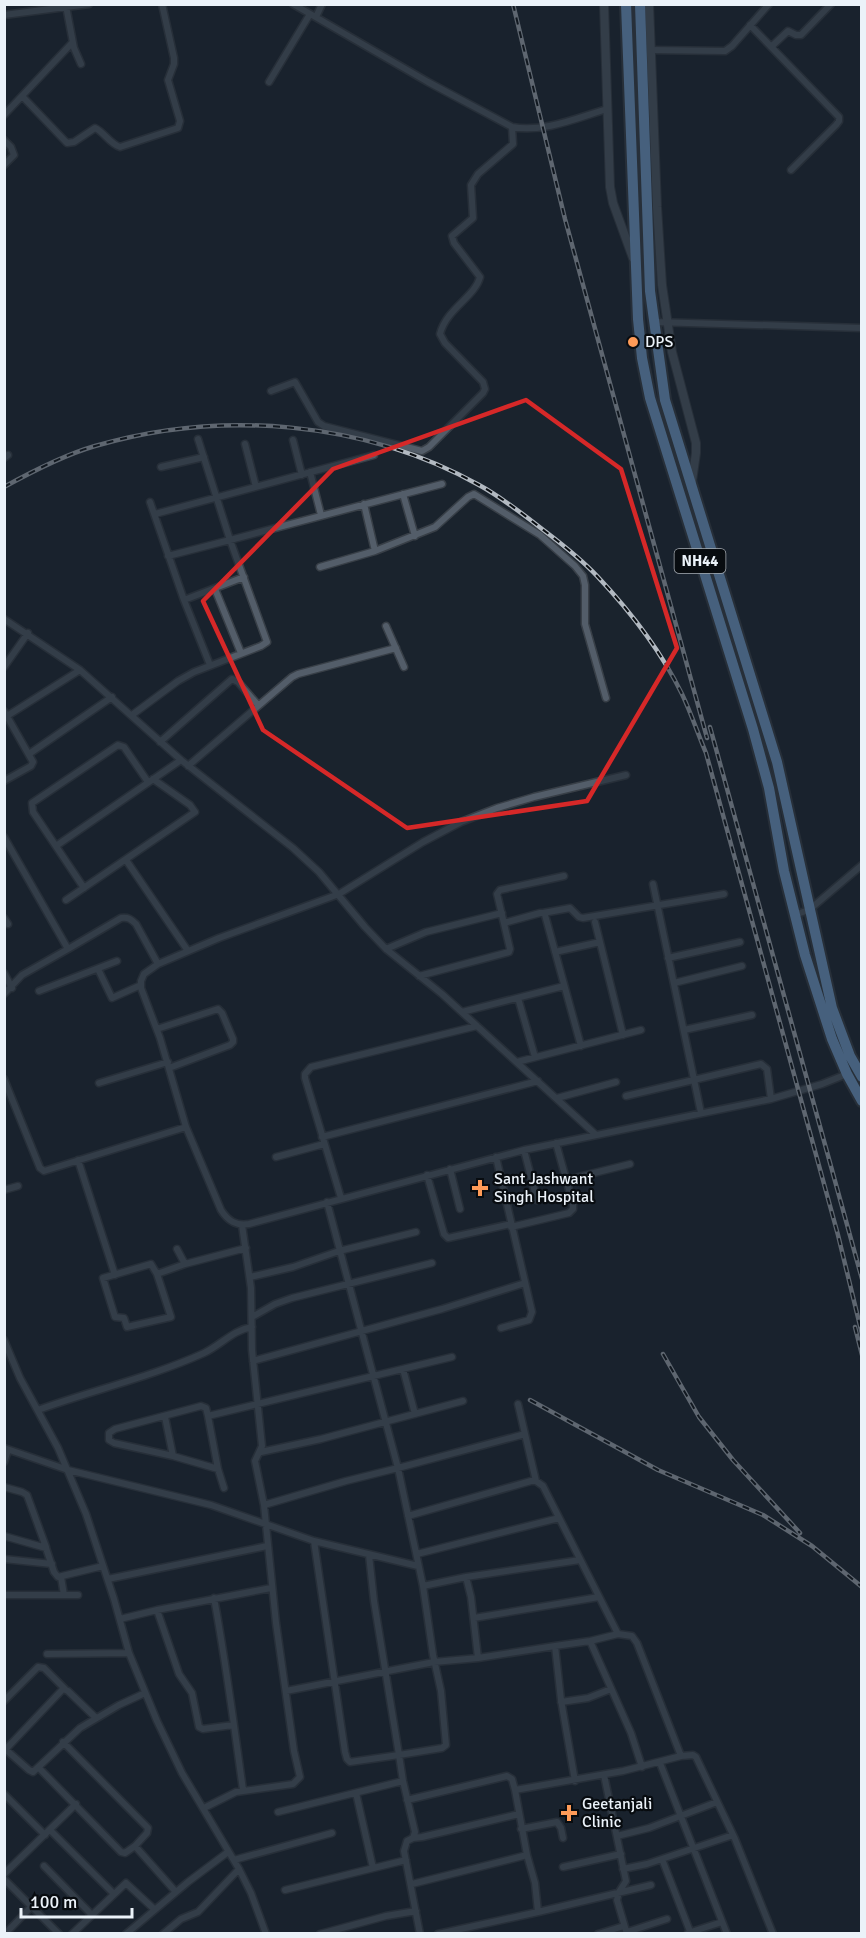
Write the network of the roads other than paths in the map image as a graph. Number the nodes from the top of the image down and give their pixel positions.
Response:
1 (89, 4) edge
2 (162, 4) edge
3 (293, 4) edge
4 (322, 4) edge
5 (604, 4) edge
6 (626, 4) edge
7 (640, 4) edge
8 (649, 4) edge
9 (769, 4) edge
10 (831, 4) edge
11 (57, 6) edge
12 (66, 6) junction
13 (4, 15) edge
14 (313, 15) junction
15 (750, 25) junction
16 (72, 43) junction
17 (771, 47) junction
18 (651, 51) junction
19 (81, 64) dead end
20 (269, 82) dead end
21 (22, 96) junction
22 (607, 109) junction
23 (4, 114) edge
24 (512, 127) junction
25 (4, 140) edge
26 (4, 165) edge
27 (791, 170) dead end
28 (635, 262) junction
29 (654, 322) junction
30 (667, 322) junction
31 (861, 328) edge
32 (271, 391) dead end
33 (198, 439) dead end
34 (293, 440) dead end
35 (244, 444) dead end
36 (374, 455) dead end
37 (204, 457) junction
38 (161, 467) dead end
39 (310, 472) junction
40 (302, 475) junction
41 (691, 483) junction
42 (442, 484) dead end
43 (255, 487) junction
44 (403, 494) junction
45 (217, 498) junction
46 (150, 502) dead end
47 (364, 504) junction
48 (155, 514) junction
49 (321, 515) junction
50 (415, 536) junction
51 (230, 540) junction
52 (375, 551) junction
53 (168, 556) junction
54 (320, 567) dead end
55 (244, 577) junction
56 (214, 589) junction
57 (184, 600) junction
58 (4, 619) edge
59 (386, 626) dead end
60 (28, 633) junction
61 (396, 648) junction
62 (241, 653) junction
63 (210, 665) junction
64 (4, 667) edge
65 (404, 668) dead end
66 (80, 670) junction
67 (112, 697) junction
68 (606, 698) dead end
69 (258, 705) junction
70 (6, 714) edge
71 (132, 716) junction
72 (160, 742) junction
73 (29, 754) junction
74 (181, 760) junction
75 (188, 765) junction
76 (626, 775) dead end
77 (4, 781) edge
78 (151, 781) junction
79 (4, 837) edge
80 (56, 846) junction
81 (126, 860) junction
82 (861, 865) edge
83 (564, 876) dead end
84 (653, 884) dead end
85 (84, 888) junction
86 (339, 894) junction
87 (724, 894) dead end
88 (66, 900) dead end
89 (657, 904) junction
90 (809, 910) junction
91 (502, 913) junction
92 (543, 913) junction
93 (794, 915) junction
94 (504, 922) junction
95 (595, 922) dead end
96 (600, 942) junction
97 (740, 942) dead end
98 (68, 949) junction
99 (386, 949) junction
100 (188, 951) junction
101 (555, 952) junction
102 (669, 958) junction
103 (117, 962) dead end
104 (158, 964) junction
105 (742, 966) dead end
106 (98, 969) junction
107 (4, 973) edge
108 (419, 976) junction
109 (674, 983) junction
110 (141, 986) junction
111 (564, 986) junction
112 (12, 988) junction
113 (39, 991) dead end
114 (4, 994) edge
115 (518, 998) junction
116 (462, 1012) junction
117 (752, 1015) dead end
118 (477, 1026) junction
119 (157, 1029) junction
120 (641, 1030) dead end
121 (684, 1030) junction
122 (623, 1035) junction
123 (581, 1046) junction
124 (536, 1057) junction
125 (517, 1062) junction
126 (169, 1065) junction
127 (847, 1074) junction
128 (861, 1077) edge
129 (4, 1079) edge
130 (694, 1080) junction
131 (538, 1081) junction
132 (616, 1082) dead end
133 (99, 1083) dead end
134 (626, 1096) dead end
135 (557, 1098) junction
136 (771, 1099) junction
137 (861, 1101) edge
138 (701, 1113) junction
139 (186, 1127) junction
140 (595, 1134) junction
141 (322, 1137) junction
142 (556, 1143) junction
143 (324, 1144) junction
144 (524, 1150) junction
145 (276, 1157) dead end
146 (496, 1157) junction
147 (78, 1160) junction
148 (630, 1164) dead end
149 (450, 1169) junction
150 (428, 1175) junction
151 (566, 1180) junction
152 (18, 1186) dead end
153 (4, 1190) edge
154 (341, 1198) junction
155 (537, 1200) dead end
156 (327, 1202) junction
157 (460, 1209) dead end
158 (242, 1225) junction
159 (511, 1225) junction
160 (416, 1232) dead end
161 (246, 1248) junction
162 (177, 1249) dead end
163 (339, 1251) junction
164 (432, 1263) dead end
165 (185, 1264) junction
166 (157, 1274) junction
167 (115, 1275) junction
168 (250, 1277) junction
169 (525, 1283) junction
170 (349, 1285) junction
171 (252, 1317) junction
172 (252, 1327) junction
173 (501, 1328) dead end
174 (360, 1330) junction
175 (4, 1340) edge
176 (452, 1357) dead end
177 (253, 1361) junction
178 (403, 1368) junction
179 (373, 1376) junction
180 (463, 1401) dead end
181 (258, 1404) junction
182 (518, 1404) dead end
183 (38, 1410) junction
184 (415, 1414) junction
185 (208, 1416) junction
186 (165, 1417) junction
187 (385, 1422) junction
188 (525, 1434) junction
189 (6, 1449) edge
190 (261, 1452) junction
191 (172, 1456) junction
192 (4, 1462) edge
193 (218, 1468) junction
194 (398, 1468) junction
195 (68, 1470) junction
196 (536, 1481) junction
197 (4, 1487) edge
198 (224, 1488) dead end
199 (264, 1506) junction
200 (408, 1516) junction
201 (559, 1518) junction
202 (264, 1523) junction
203 (4, 1536) edge
204 (314, 1541) junction
205 (267, 1546) junction
206 (46, 1548) junction
207 (417, 1554) junction
208 (369, 1555) junction
209 (4, 1559) edge
210 (580, 1560) junction
211 (52, 1564) junction
212 (103, 1566) junction
213 (418, 1566) junction
214 (61, 1577) junction
215 (466, 1577) junction
216 (108, 1579) junction
217 (423, 1586) junction
218 (271, 1588) junction
219 (4, 1595) edge
220 (64, 1595) junction
221 (78, 1595) dead end
222 (599, 1598) junction
223 (213, 1599) junction
224 (157, 1610) junction
225 (474, 1618) junction
226 (120, 1619) junction
227 (618, 1634) junction
228 (590, 1641) junction
229 (555, 1646) junction
230 (129, 1653) junction
231 (47, 1654) dead end
232 (478, 1658) junction
233 (434, 1662) junction
234 (385, 1673) junction
235 (336, 1682) junction
236 (65, 1689) junction
237 (611, 1689) junction
238 (286, 1691) junction
239 (145, 1694) junction
240 (4, 1701) edge
241 (561, 1702) junction
242 (96, 1718) junction
243 (233, 1725) junction
244 (63, 1742) junction
245 (5, 1748) edge
246 (399, 1755) junction
247 (681, 1756) junction
248 (660, 1763) junction
249 (642, 1767) junction
250 (39, 1768) junction
251 (604, 1775) junction
252 (402, 1781) junction
253 (575, 1781) junction
254 (243, 1790) junction
255 (515, 1790) junction
256 (356, 1793) junction
257 (4, 1794) edge
258 (407, 1800) junction
259 (717, 1802) junction
260 (76, 1804) junction
261 (204, 1808) junction
262 (278, 1812) dead end
263 (519, 1814) junction
264 (681, 1816) junction
265 (521, 1829) junction
266 (50, 1830) junction
267 (332, 1833) dead end
268 (45, 1835) junction
269 (733, 1835) junction
270 (617, 1836) junction
271 (413, 1838) junction
272 (563, 1838) dead end
273 (135, 1846) junction
274 (694, 1849) junction
275 (228, 1852) junction
276 (621, 1854) junction
277 (527, 1855) junction
278 (662, 1859) junction
279 (234, 1860) junction
280 (406, 1860) junction
281 (44, 1866) dead end
282 (563, 1867) dead end
283 (373, 1868) junction
284 (239, 1869) junction
285 (623, 1869) junction
286 (4, 1874) edge
287 (4, 1880) edge
288 (412, 1884) junction
289 (651, 1885) dead end
290 (285, 1890) dead end
291 (176, 1892) junction
292 (619, 1892) junction
293 (114, 1894) junction
294 (31, 1907) junction
295 (154, 1909) junction
296 (416, 1911) junction
297 (538, 1911) junction
298 (92, 1915) junction
299 (667, 1919) dead end
300 (722, 1922) junction
301 (626, 1931) edge
302 (690, 1933) edge
303 (5, 1934) edge
304 (59, 1934) edge
305 (72, 1934) edge
306 (126, 1934) edge
307 (163, 1934) edge
308 (266, 1934) edge
309 (320, 1934) edge
310 (420, 1934) edge
311 (438, 1934) edge
312 (598, 1934) edge
313 (727, 1934) edge
314 (773, 1934) edge

1 - 12 street
2 - 21 street
3 - 14 street
4 - 14 street
5 - 22 street
6 - 28 highway, NH44
7 - 29 highway, NH44
8 - 18 street
9 - 15 street
10 - 17 street
11 - 12 street
11 - 13 street
12 - 16 street
14 - 20 street
14 - 24 street
15 - 17 street
15 - 18 street
16 - 19 street
16 - 21 street
17 - 27 street
18 - 30 street
21 - 23 street
22 - 24 street
22 - 28 street
24 - 32 street
25 - 26 street
28 - 93 highway, NH44
29 - 30 street
29 - 41 highway, NH44
30 - 31 street
30 - 41 street
33 - 37 street
34 - 40 street
35 - 43 street
36 - 39 street
37 - 38 street
37 - 45 street
39 - 40 street
39 - 49 street
40 - 43 street
41 - 90 highway, NH44
42 - 44 street
43 - 45 street
44 - 47 street
44 - 50 street
45 - 48 street
45 - 51 street
46 - 48 street
47 - 49 street
47 - 52 street
48 - 53 street
49 - 51 street
50 - 52 street
50 - 68 street
51 - 53 street
51 - 55 street
52 - 54 street
53 - 57 street
55 - 56 street
55 - 62 street
56 - 57 street
56 - 62 street
57 - 63 street
58 - 60 street
59 - 61 street
60 - 64 street
60 - 66 street
61 - 65 street
61 - 69 street
62 - 63 street
63 - 71 street
66 - 67 street
66 - 70 street
67 - 71 street
67 - 73 street
69 - 72 street
69 - 75 street
70 - 73 street
71 - 72 street
72 - 74 street
73 - 77 street
74 - 75 street
74 - 78 street
75 - 86 street
76 - 86 street
78 - 80 street
78 - 80 street
78 - 81 street
79 - 98 street
80 - 85 street
81 - 85 street
81 - 100 street
82 - 90 street
83 - 91 street
84 - 89 street
85 - 88 street
86 - 99 street
86 - 100 street
87 - 89 street
89 - 92 street
89 - 102 street
90 - 93 street
90 - 128 highway, NH44
91 - 94 street
91 - 99 street
92 - 94 street
92 - 101 street
93 - 127 highway, NH44
94 - 108 street
95 - 96 street
96 - 101 street
96 - 122 street
97 - 102 street
98 - 104 street
98 - 112 street
99 - 108 street
100 - 104 street
101 - 111 street
102 - 109 street
103 - 106 street
104 - 110 street
105 - 109 street
106 - 110 street
106 - 113 street
107 - 112 street
108 - 116 street
109 - 121 street
110 - 119 street
111 - 115 street
111 - 123 street
112 - 114 street
115 - 116 street
115 - 124 street
116 - 118 street
117 - 121 street
118 - 125 street
118 - 141 street
119 - 126 street
119 - 126 street
120 - 122 street
121 - 130 street
122 - 123 street
123 - 124 street
124 - 125 street
125 - 131 street
126 - 133 street
126 - 139 street
127 - 136 street
127 - 137 highway, NH44
129 - 147 street
130 - 134 street
130 - 136 street
130 - 138 street
131 - 135 street
131 - 141 street
132 - 135 street
135 - 140 street
136 - 138 street
138 - 140 street
139 - 147 street
139 - 158 street
140 - 142 street
141 - 143 street
142 - 144 street
142 - 151 street
143 - 145 street
143 - 154 street
144 - 146 street
144 - 155 street
146 - 149 street
146 - 159 street
147 - 167 street
148 - 151 street
149 - 150 street
149 - 157 street
150 - 154 street
150 - 159 street
151 - 159 street
152 - 153 street
154 - 156 street
156 - 158 street
156 - 163 street
158 - 161 street
159 - 169 street
160 - 163 street
161 - 165 street
161 - 168 street
162 - 165 street
163 - 168 street
163 - 170 street
164 - 170 street
165 - 166 street
166 - 167 street
166 - 167 street
168 - 171 street
169 - 173 street
169 - 174 street
170 - 171 street
170 - 174 street
171 - 172 street
172 - 177 street
172 - 183 street
174 - 177 street
174 - 179 street
175 - 183 street
176 - 178 street
177 - 181 street
178 - 179 street
178 - 184 street
179 - 181 street
179 - 187 street
180 - 184 street
181 - 185 street
181 - 190 street
182 - 188 street
183 - 195 street
184 - 187 street
185 - 186 street
185 - 193 street
186 - 191 street
186 - 191 street
187 - 190 street
187 - 194 street
188 - 194 street
188 - 196 street
189 - 192 street
189 - 195 street
190 - 199 street
191 - 193 street
193 - 198 street
194 - 199 street
194 - 200 street
195 - 202 street
195 - 212 street
196 - 200 street
196 - 201 street
197 - 206 street
199 - 202 street
200 - 207 street
201 - 207 street
201 - 210 street
202 - 204 street
202 - 205 street
203 - 206 street
204 - 208 street
204 - 235 street
205 - 216 street
205 - 218 street
206 - 211 street
207 - 213 street
208 - 213 street
208 - 234 street
209 - 211 street
210 - 215 street
210 - 222 street
211 - 214 street
212 - 214 street
212 - 216 street
213 - 217 street
214 - 220 street
215 - 217 street
215 - 225 street
216 - 226 street
217 - 233 street
218 - 223 street
218 - 238 street
219 - 220 street
220 - 221 street
222 - 225 street
222 - 227 street
223 - 224 street
223 - 243 street
224 - 226 street
224 - 243 street
225 - 232 street
226 - 230 street
227 - 228 street
227 - 247 street
228 - 229 street
228 - 237 street
229 - 232 street
229 - 241 street
230 - 231 street
230 - 239 street
232 - 233 street
233 - 234 street
233 - 246 street
234 - 235 street
234 - 246 street
235 - 238 street
235 - 246 street
236 - 240 street
236 - 242 street
236 - 245 street
237 - 241 street
237 - 249 street
238 - 254 street
239 - 242 street
239 - 261 street
241 - 253 street
242 - 244 street
243 - 254 street
244 - 250 street
244 - 273 street
245 - 250 street
246 - 252 street
247 - 248 street
247 - 259 street
248 - 249 street
248 - 264 street
249 - 251 street
250 - 260 street
251 - 253 street
251 - 270 street
252 - 256 street
252 - 258 street
253 - 255 street
254 - 261 street
255 - 258 street
255 - 263 street
256 - 262 street
256 - 283 street
257 - 268 street
258 - 271 street
259 - 264 street
259 - 269 street
260 - 266 street
260 - 273 street
261 - 275 street
263 - 265 street
263 - 271 street
264 - 270 street
264 - 274 street
265 - 272 street
265 - 277 street
266 - 268 street
266 - 293 street
267 - 279 street
268 - 286 street
269 - 274 street
269 - 314 street
270 - 276 street
271 - 280 street
273 - 291 street
274 - 278 street
274 - 300 street
275 - 279 street
275 - 291 street
276 - 282 street
276 - 285 street
277 - 288 street
277 - 297 street
278 - 285 street
278 - 302 street
279 - 284 street
280 - 283 street
280 - 288 street
281 - 298 street
283 - 290 street
284 - 307 street
284 - 308 street
285 - 292 street
287 - 294 street
288 - 296 street
289 - 292 street
291 - 295 street
292 - 297 street
292 - 301 street
293 - 295 street
293 - 298 street
294 - 303 street
294 - 304 street
295 - 306 street
296 - 309 street
296 - 310 street
297 - 311 street
298 - 305 street
299 - 301 street
300 - 302 street
300 - 313 street
301 - 312 street

